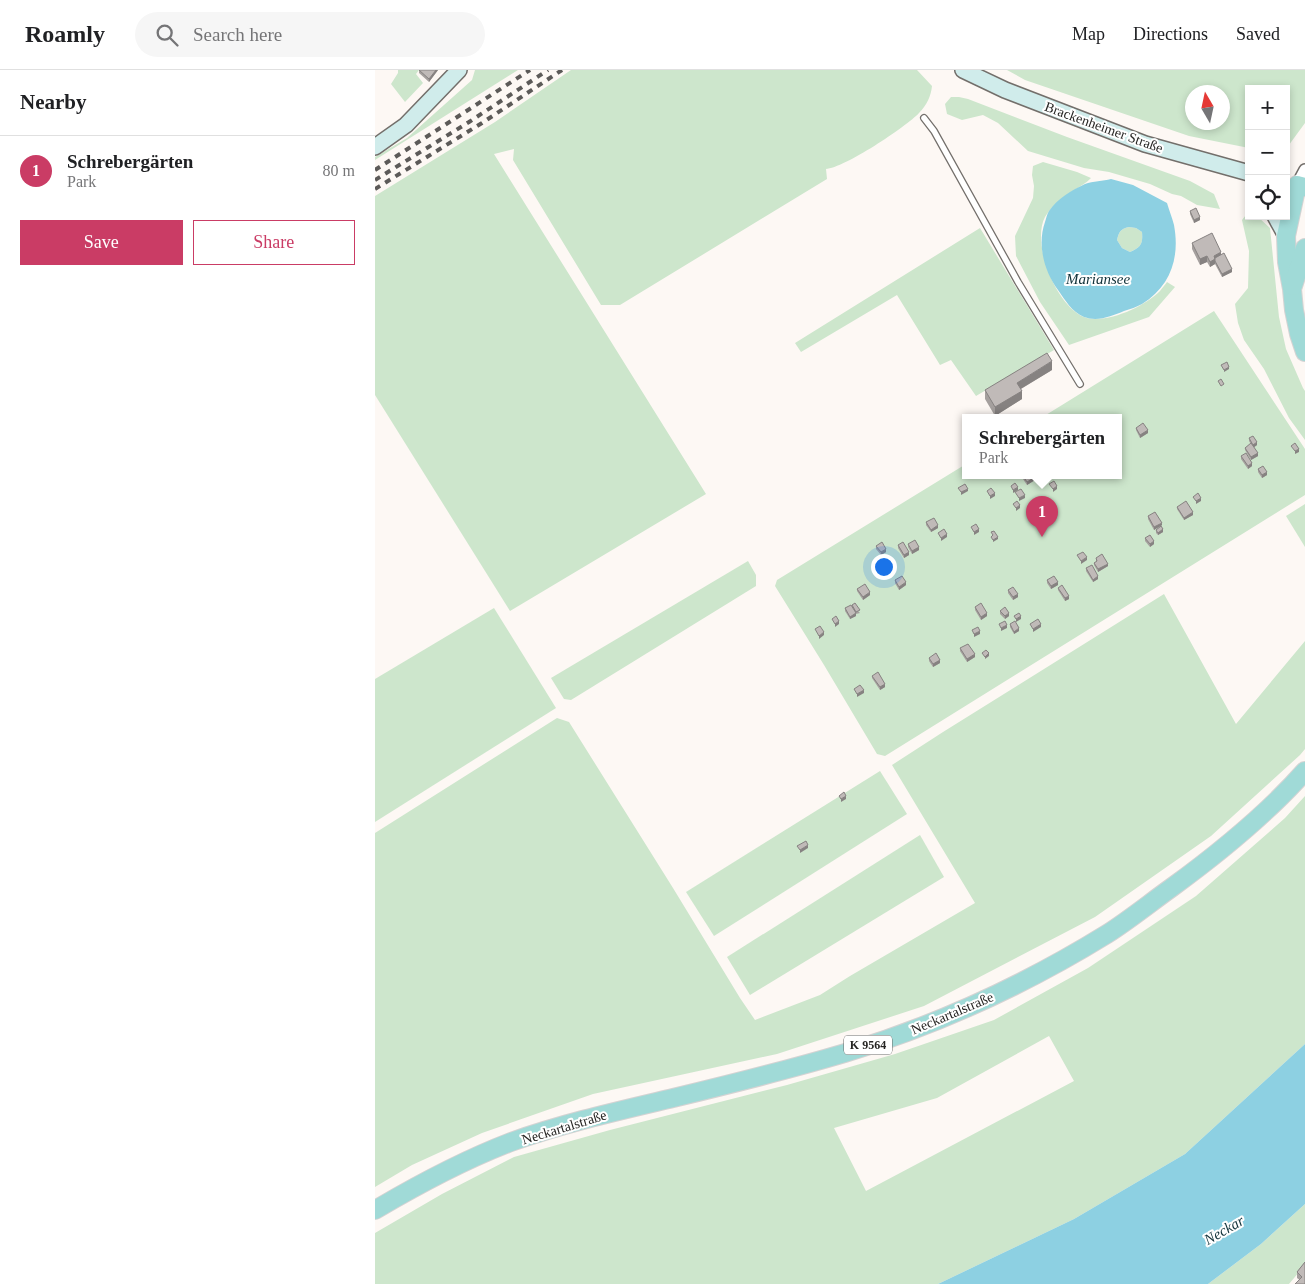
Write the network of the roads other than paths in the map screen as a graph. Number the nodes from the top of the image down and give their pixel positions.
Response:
1 (459, 70) edge
2 (963, 70) edge
3 (924, 118) dead end
4 (375, 147) edge
5 (1245, 175) edge
6 (1298, 181) edge
7 (1277, 220) edge
8 (1286, 236) junction
9 (1305, 248) edge
10 (1292, 289) junction
11 (1305, 352) edge
12 (1080, 384) dead end
13 (1305, 771) edge
14 (375, 1210) edge

1 - 4 main road
2 - 5 main road, Brackenheimer Straße
3 - 12 lane
6 - 8 main road
7 - 8 main road
8 - 10 main road
9 - 10 main road
10 - 11 main road
13 - 14 main road, Neckartalstraße / K 9564

